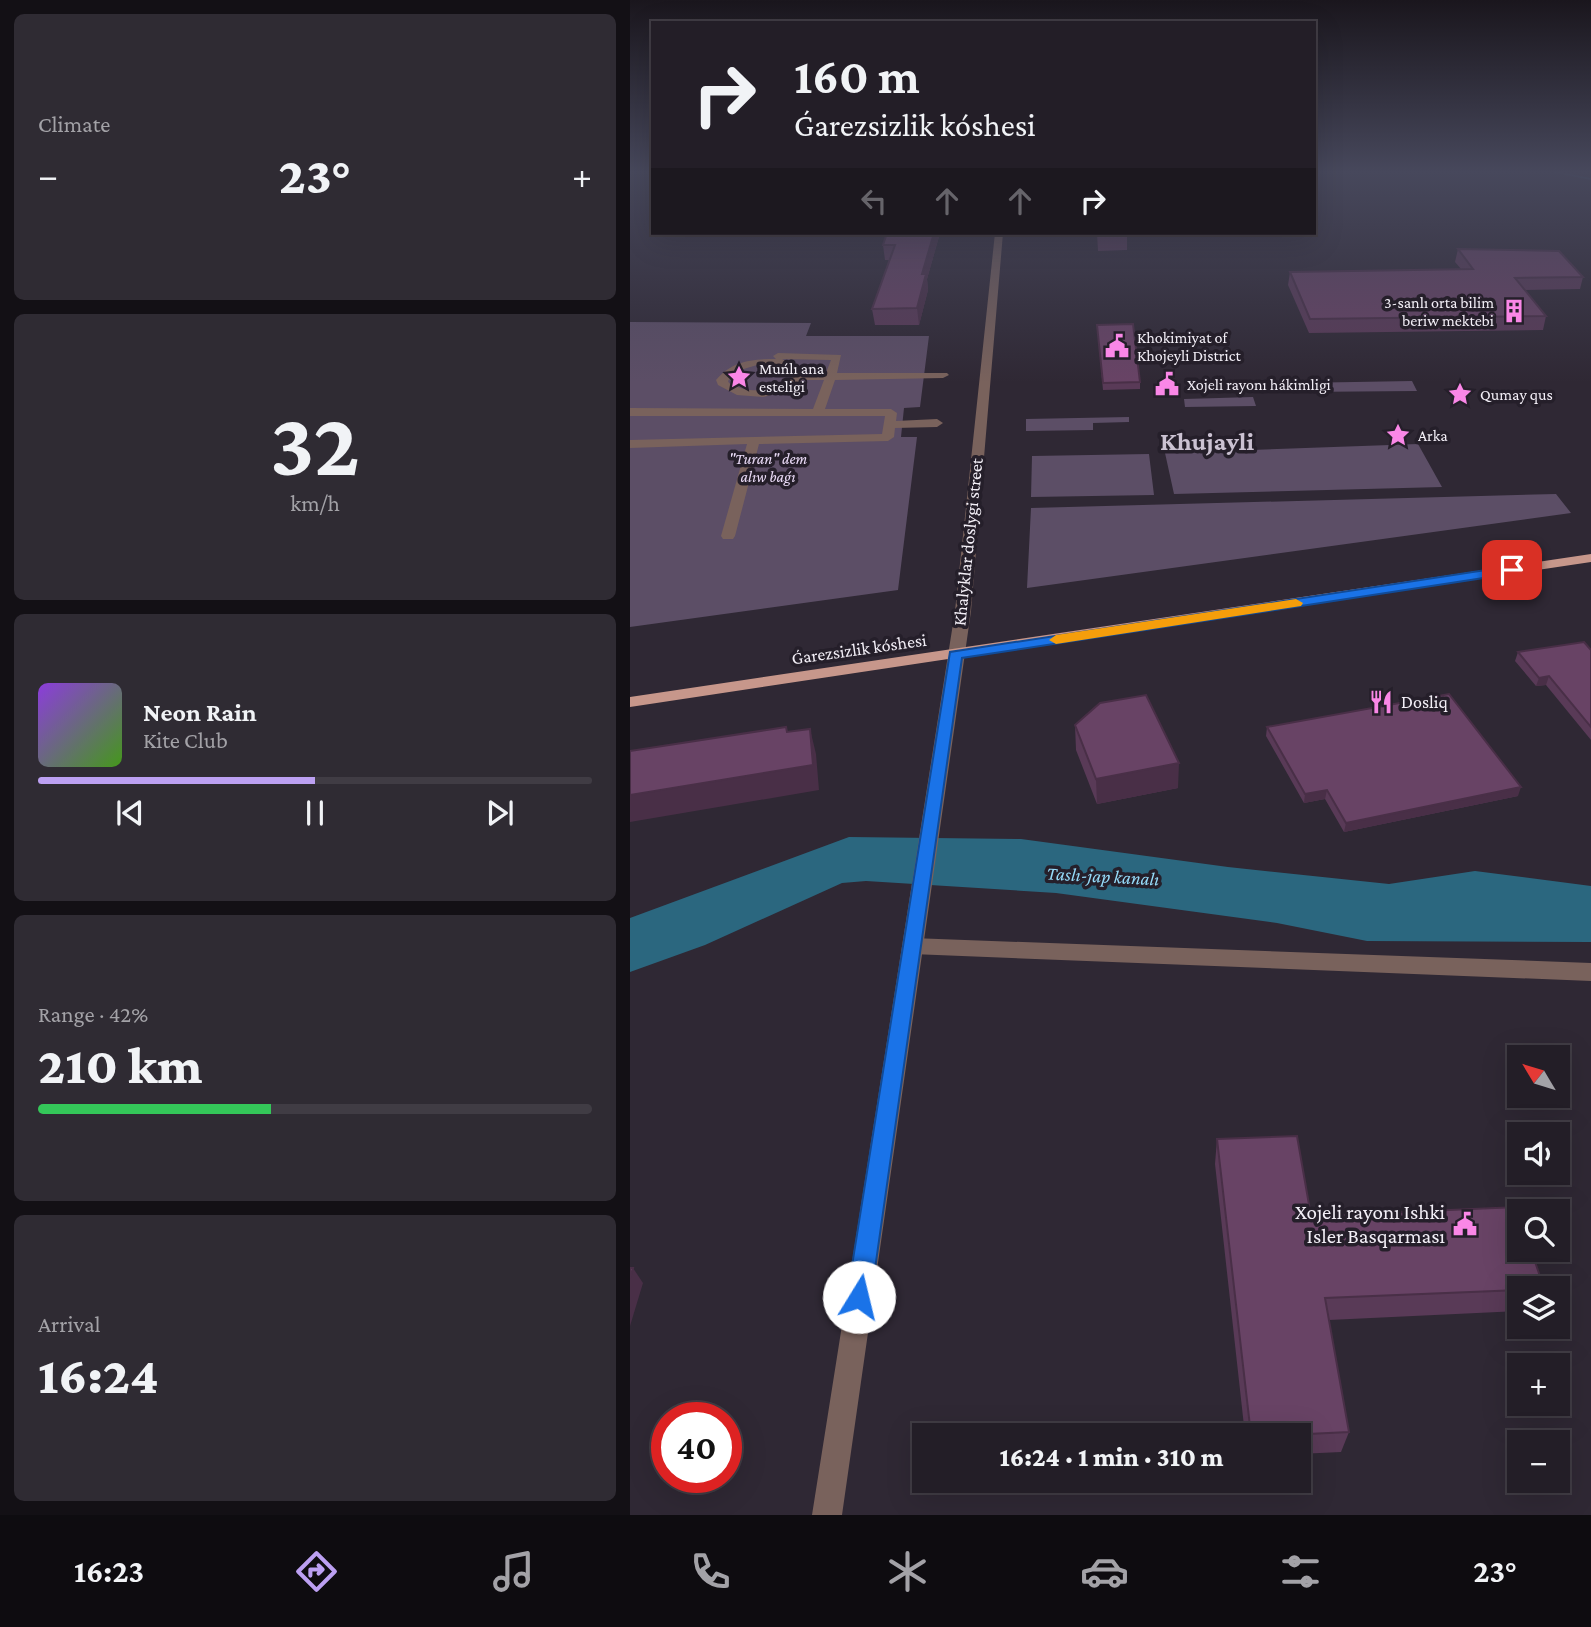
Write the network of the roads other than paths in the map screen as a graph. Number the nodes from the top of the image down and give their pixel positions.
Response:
1 (998, 241) edge
2 (753, 356) dead end
3 (770, 359) junction
4 (943, 375) dead end
5 (799, 377) junction
6 (630, 412) edge
7 (818, 413) junction
8 (937, 423) dead end
9 (889, 425) junction
10 (754, 440) junction
11 (630, 444) edge
12 (728, 536) dead end
13 (1591, 558) edge
14 (955, 655) junction
15 (630, 702) edge
16 (912, 946) junction
17 (1591, 972) edge
18 (827, 1515) edge

1 - 14 street, Khalyklar doslygi street
2 - 3 street
3 - 5 street
3 - 5 street
3 - 7 street
4 - 5 street
6 - 7 street
7 - 9 street
8 - 9 street
9 - 10 street
10 - 11 street
10 - 12 street
13 - 14 main road, Ǵarezsizlik kóshesi
14 - 15 main road, Ǵarezsizlik kóshesi
14 - 16 street, Khalyklar doslygi street
16 - 17 street
16 - 18 street, Khalyklar doslygi street

